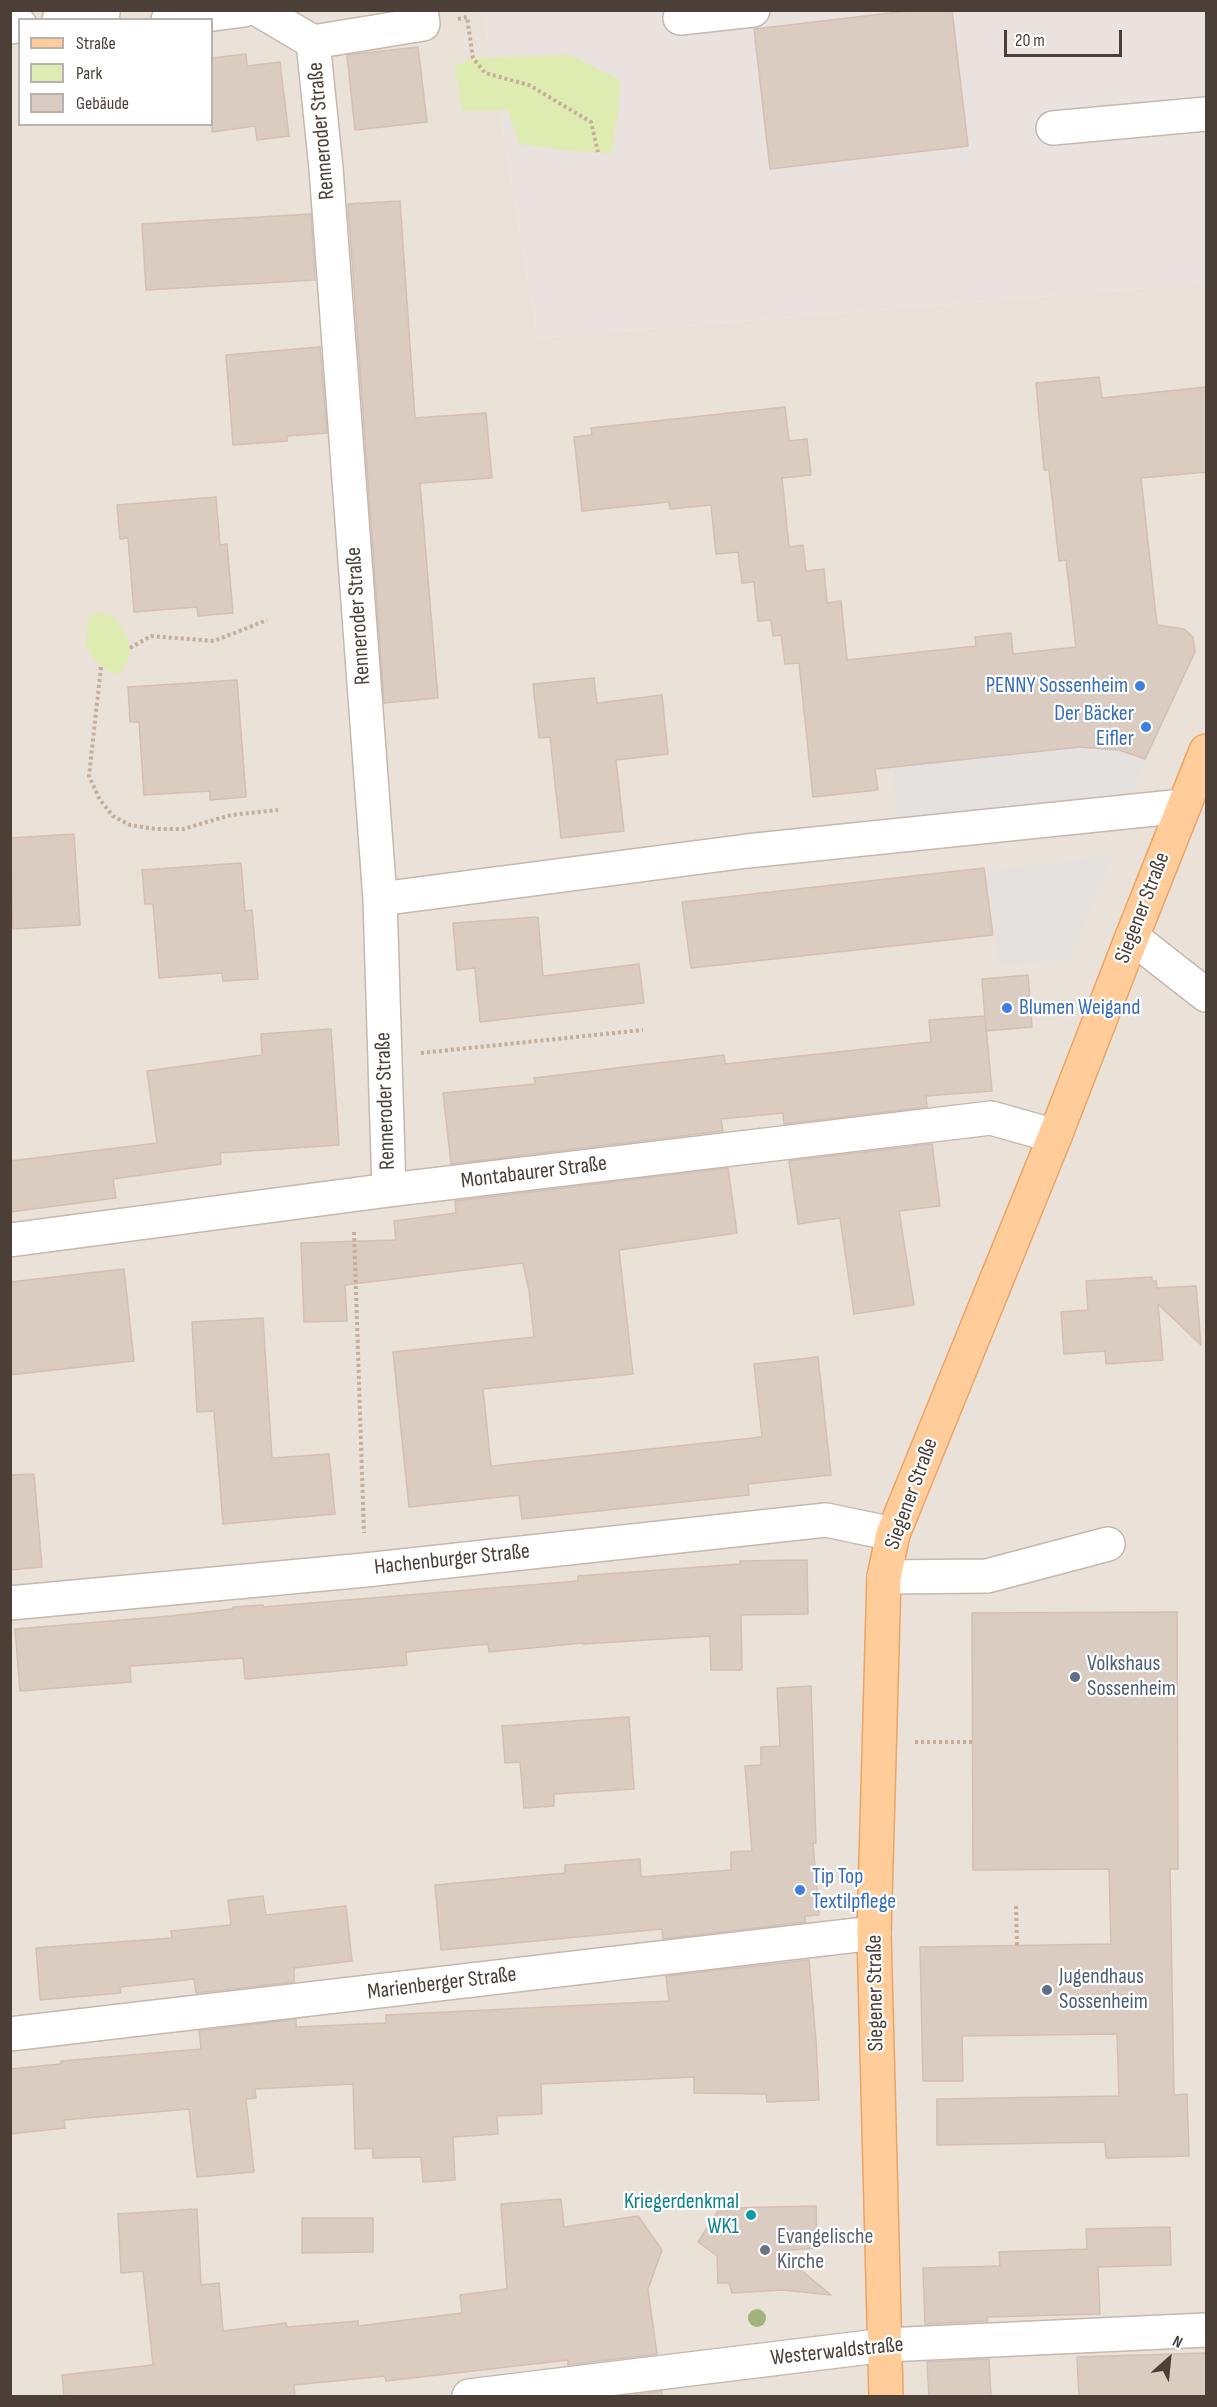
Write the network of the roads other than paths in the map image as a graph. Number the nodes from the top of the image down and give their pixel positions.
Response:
1 (244, 10) edge
2 (260, 10) edge
3 (753, 10) edge
4 (103, 13) dead end
5 (422, 17) edge
6 (72, 18) edge
7 (183, 18) edge
8 (680, 18) dead end
9 (314, 42) junction
10 (1206, 114) edge
11 (1053, 128) dead end
12 (1206, 751) edge
13 (1183, 806) junction
14 (380, 899) junction
15 (1132, 937) junction
16 (1206, 995) edge
17 (1055, 1136) junction
18 (388, 1190) junction
19 (10, 1240) edge
20 (893, 1534) junction
21 (1108, 1544) dead end
22 (884, 1577) junction
23 (10, 1603) edge
24 (874, 1933) junction
25 (10, 2034) edge
26 (1206, 2330) edge
27 (886, 2345) junction
28 (469, 2397) edge
29 (886, 2397) edge

1 - 7 street
2 - 9 street, Renneroder Straße
3 - 8 street
4 - 6 street
5 - 9 street, Renneroder Straße
9 - 14 street, Renneroder Straße
10 - 11 street
12 - 13 main road, Siegener Straße
13 - 14 street
13 - 15 main road, Siegener Straße
14 - 18 street, Renneroder Straße
15 - 16 street
15 - 17 main road, Siegener Straße
17 - 18 street, Montabaurer Straße
17 - 20 main road, Siegener Straße
18 - 19 street, Montabaurer Straße
20 - 22 main road, Siegener Straße
20 - 23 street, Hachenburger Straße
21 - 22 street
22 - 24 main road, Siegener Straße
24 - 25 street, Marienberger Straße
24 - 27 main road, Siegener Straße
26 - 27 street, Westerwaldstraße
27 - 28 street, Westerwaldstraße
27 - 29 main road, Siegener Straße

